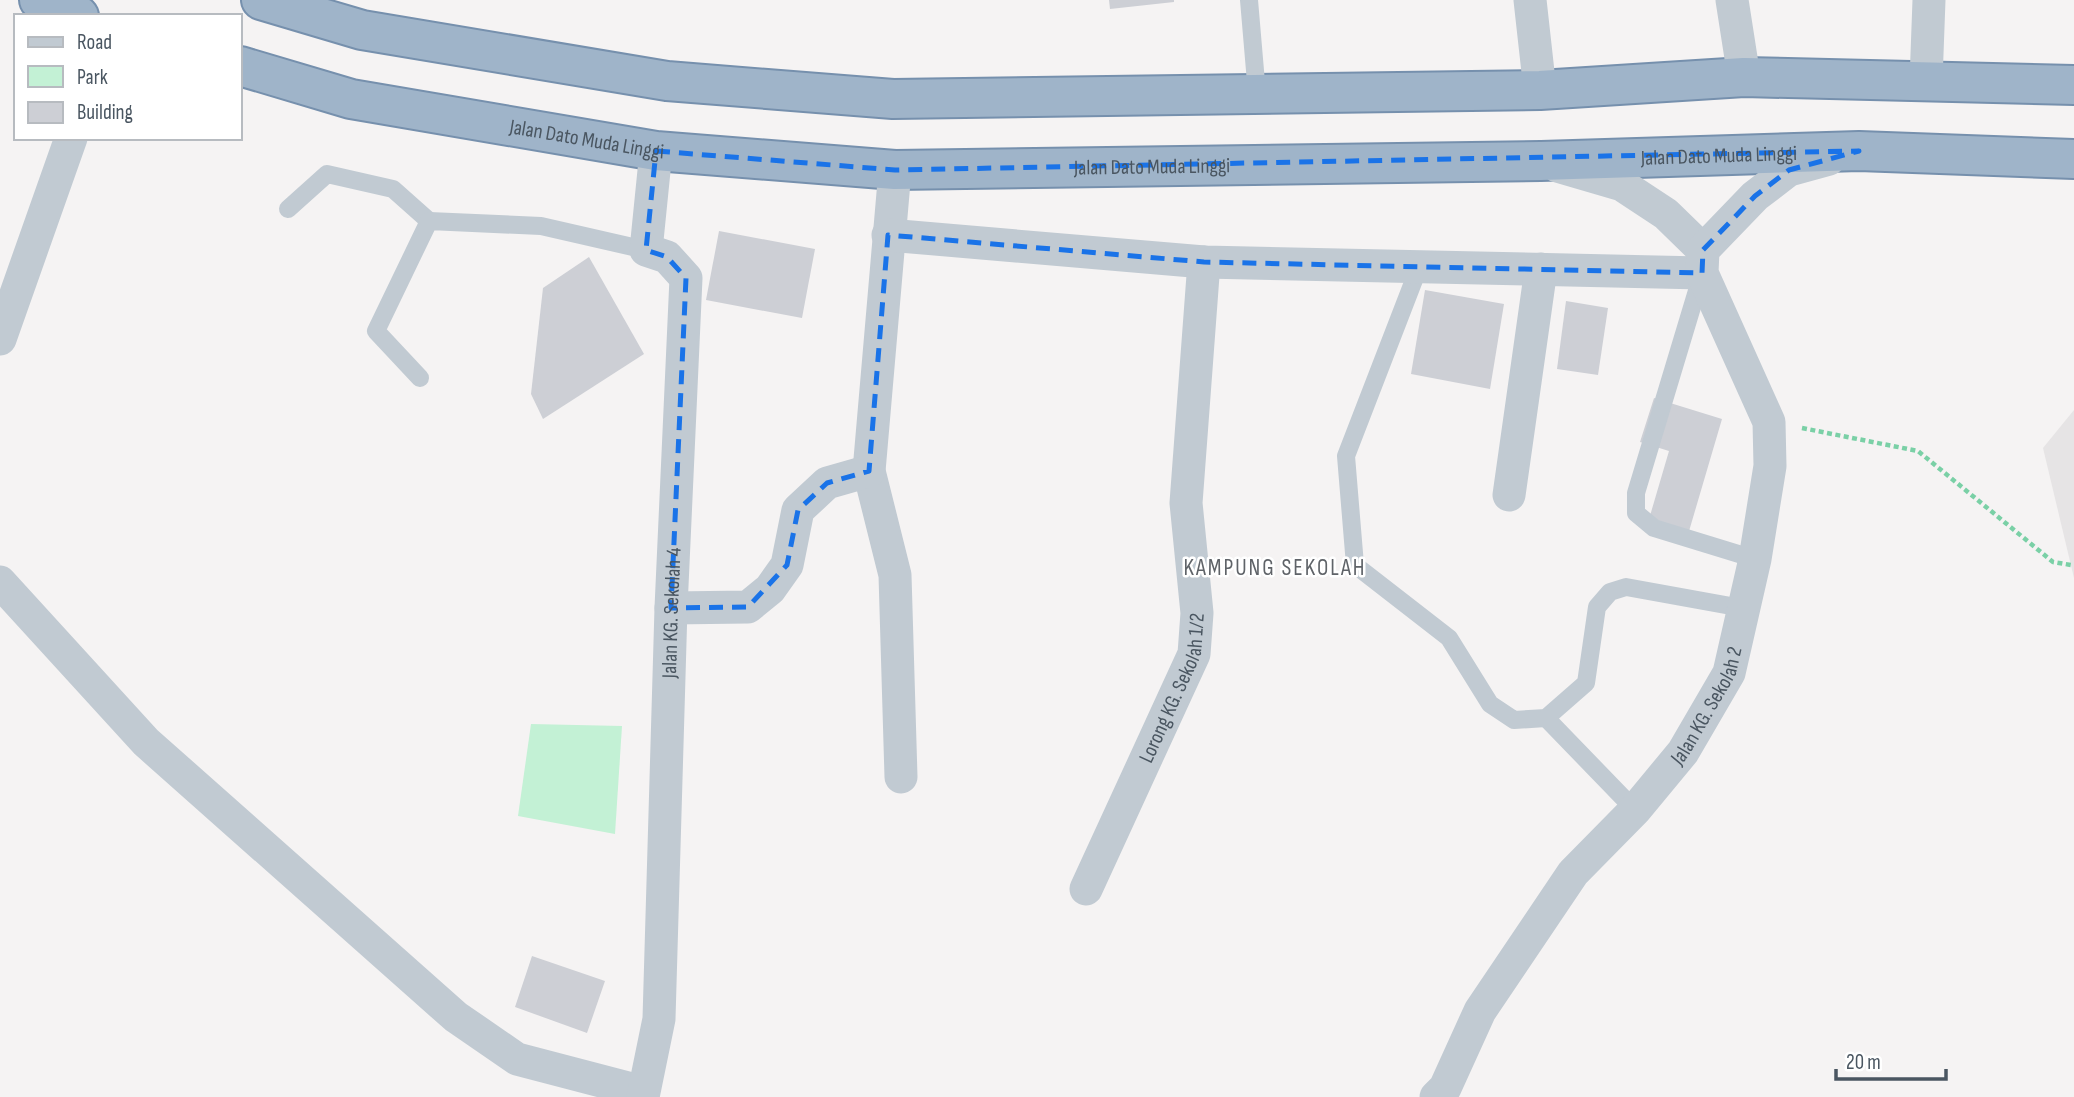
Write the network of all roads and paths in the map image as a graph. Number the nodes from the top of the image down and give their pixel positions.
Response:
1 (39, 0) edge
2 (261, 0) edge
3 (1249, 0) edge
4 (1530, 0) edge
5 (1732, 0) edge
6 (1929, 0) edge
7 (74, 14) edge
8 (242, 67) edge
9 (1744, 76) junction
10 (1926, 81) junction
11 (2074, 85) edge
12 (1539, 90) junction
13 (1257, 94) junction
14 (70, 140) edge
15 (656, 150) junction
16 (1858, 151) junction
17 (2074, 159) edge
18 (1541, 162) junction
19 (895, 170) junction
20 (288, 209) dead end
21 (429, 221) junction
22 (888, 235) junction
23 (646, 250) junction
24 (1204, 262) junction
25 (1703, 262) junction
26 (1419, 267) junction
27 (1541, 269) junction
28 (0, 339) edge
29 (420, 378) dead end
30 (1769, 422) junction
31 (869, 471) junction
32 (1509, 495) dead end
33 (1755, 559) junction
34 (2071, 565) dead end
35 (0, 582) edge
36 (671, 608) junction
37 (1742, 608) junction
38 (1546, 718) junction
39 (901, 777) dead end
40 (1635, 810) junction
41 (1086, 888) dead end
42 (643, 1094) edge
43 (1436, 1097) edge

1 - 7 highway
2 - 13 highway
3 - 13 lane
4 - 12 street
5 - 9 street
6 - 10 street
8 - 15 highway, Jalan Dato Muda Linggi
9 - 10 highway
9 - 12 highway
10 - 11 highway
12 - 13 highway
14 - 28 street
15 - 19 highway, Jalan Dato Muda Linggi
15 - 23 street
16 - 17 highway, Jalan Dato Muda Linggi
16 - 18 highway, Jalan Dato Muda Linggi
16 - 25 street
18 - 19 highway, Jalan Dato Muda Linggi
18 - 25 street, Jalan KG. Sekolah 2
19 - 22 street
20 - 21 lane
21 - 23 lane
21 - 29 lane
22 - 24 street
22 - 31 street
23 - 36 street, Jalan KG. Sekolah 4
24 - 26 street
24 - 41 street, Lorong KG. Sekolah 1/2
25 - 27 street
25 - 30 street, Jalan KG. Sekolah 2
25 - 33 lane
26 - 27 street
26 - 38 lane
27 - 32 street
30 - 33 street, Jalan KG. Sekolah 2
30 - 34 path
31 - 36 street
31 - 39 street
33 - 37 street, Jalan KG. Sekolah 2
35 - 42 street
36 - 42 street, Jalan KG. Sekolah 4
37 - 38 lane
37 - 40 street, Jalan KG. Sekolah 2
38 - 40 lane
40 - 43 street, Jalan KG. Sekolah 2

